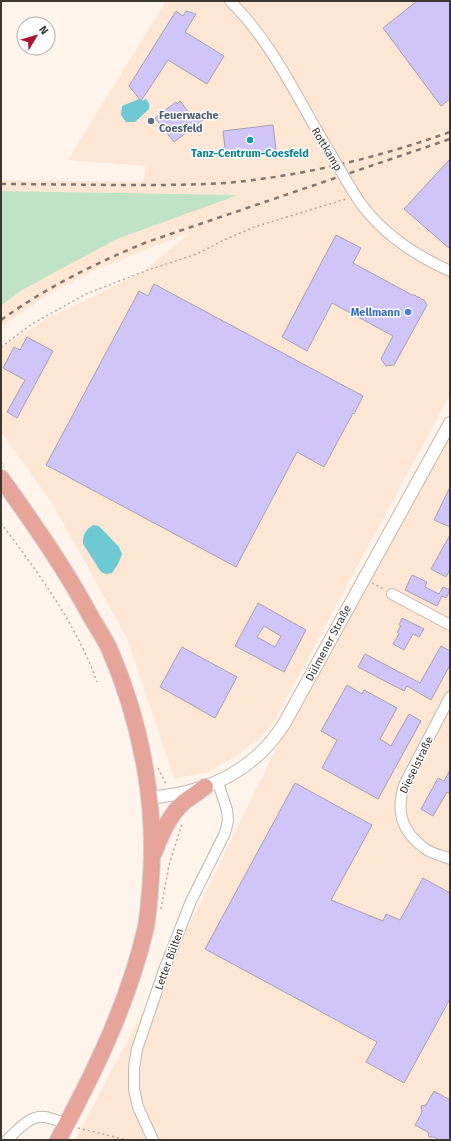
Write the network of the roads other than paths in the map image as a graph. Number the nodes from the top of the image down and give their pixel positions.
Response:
1 (230, 1) edge
2 (450, 271) edge
3 (450, 423) edge
4 (1, 478) edge
5 (392, 594) road end
6 (450, 625) edge
7 (450, 697) edge
8 (211, 785) junction
9 (150, 798) junction
10 (152, 858) junction
11 (450, 859) edge
12 (67, 1124) junction
13 (7, 1140) edge
14 (58, 1140) edge
15 (153, 1140) edge

1 - 2 street, Rottkamp, bridge
3 - 8 street, Dülmener Straße
4 - 9 main road
5 - 6 street
7 - 11 street, Dieselstraße
8 - 9 street, Dülmener Straße
8 - 10 main road
8 - 15 street, Letter Bülten
9 - 10 main road
10 - 12 main road
12 - 13 street
12 - 14 main road

